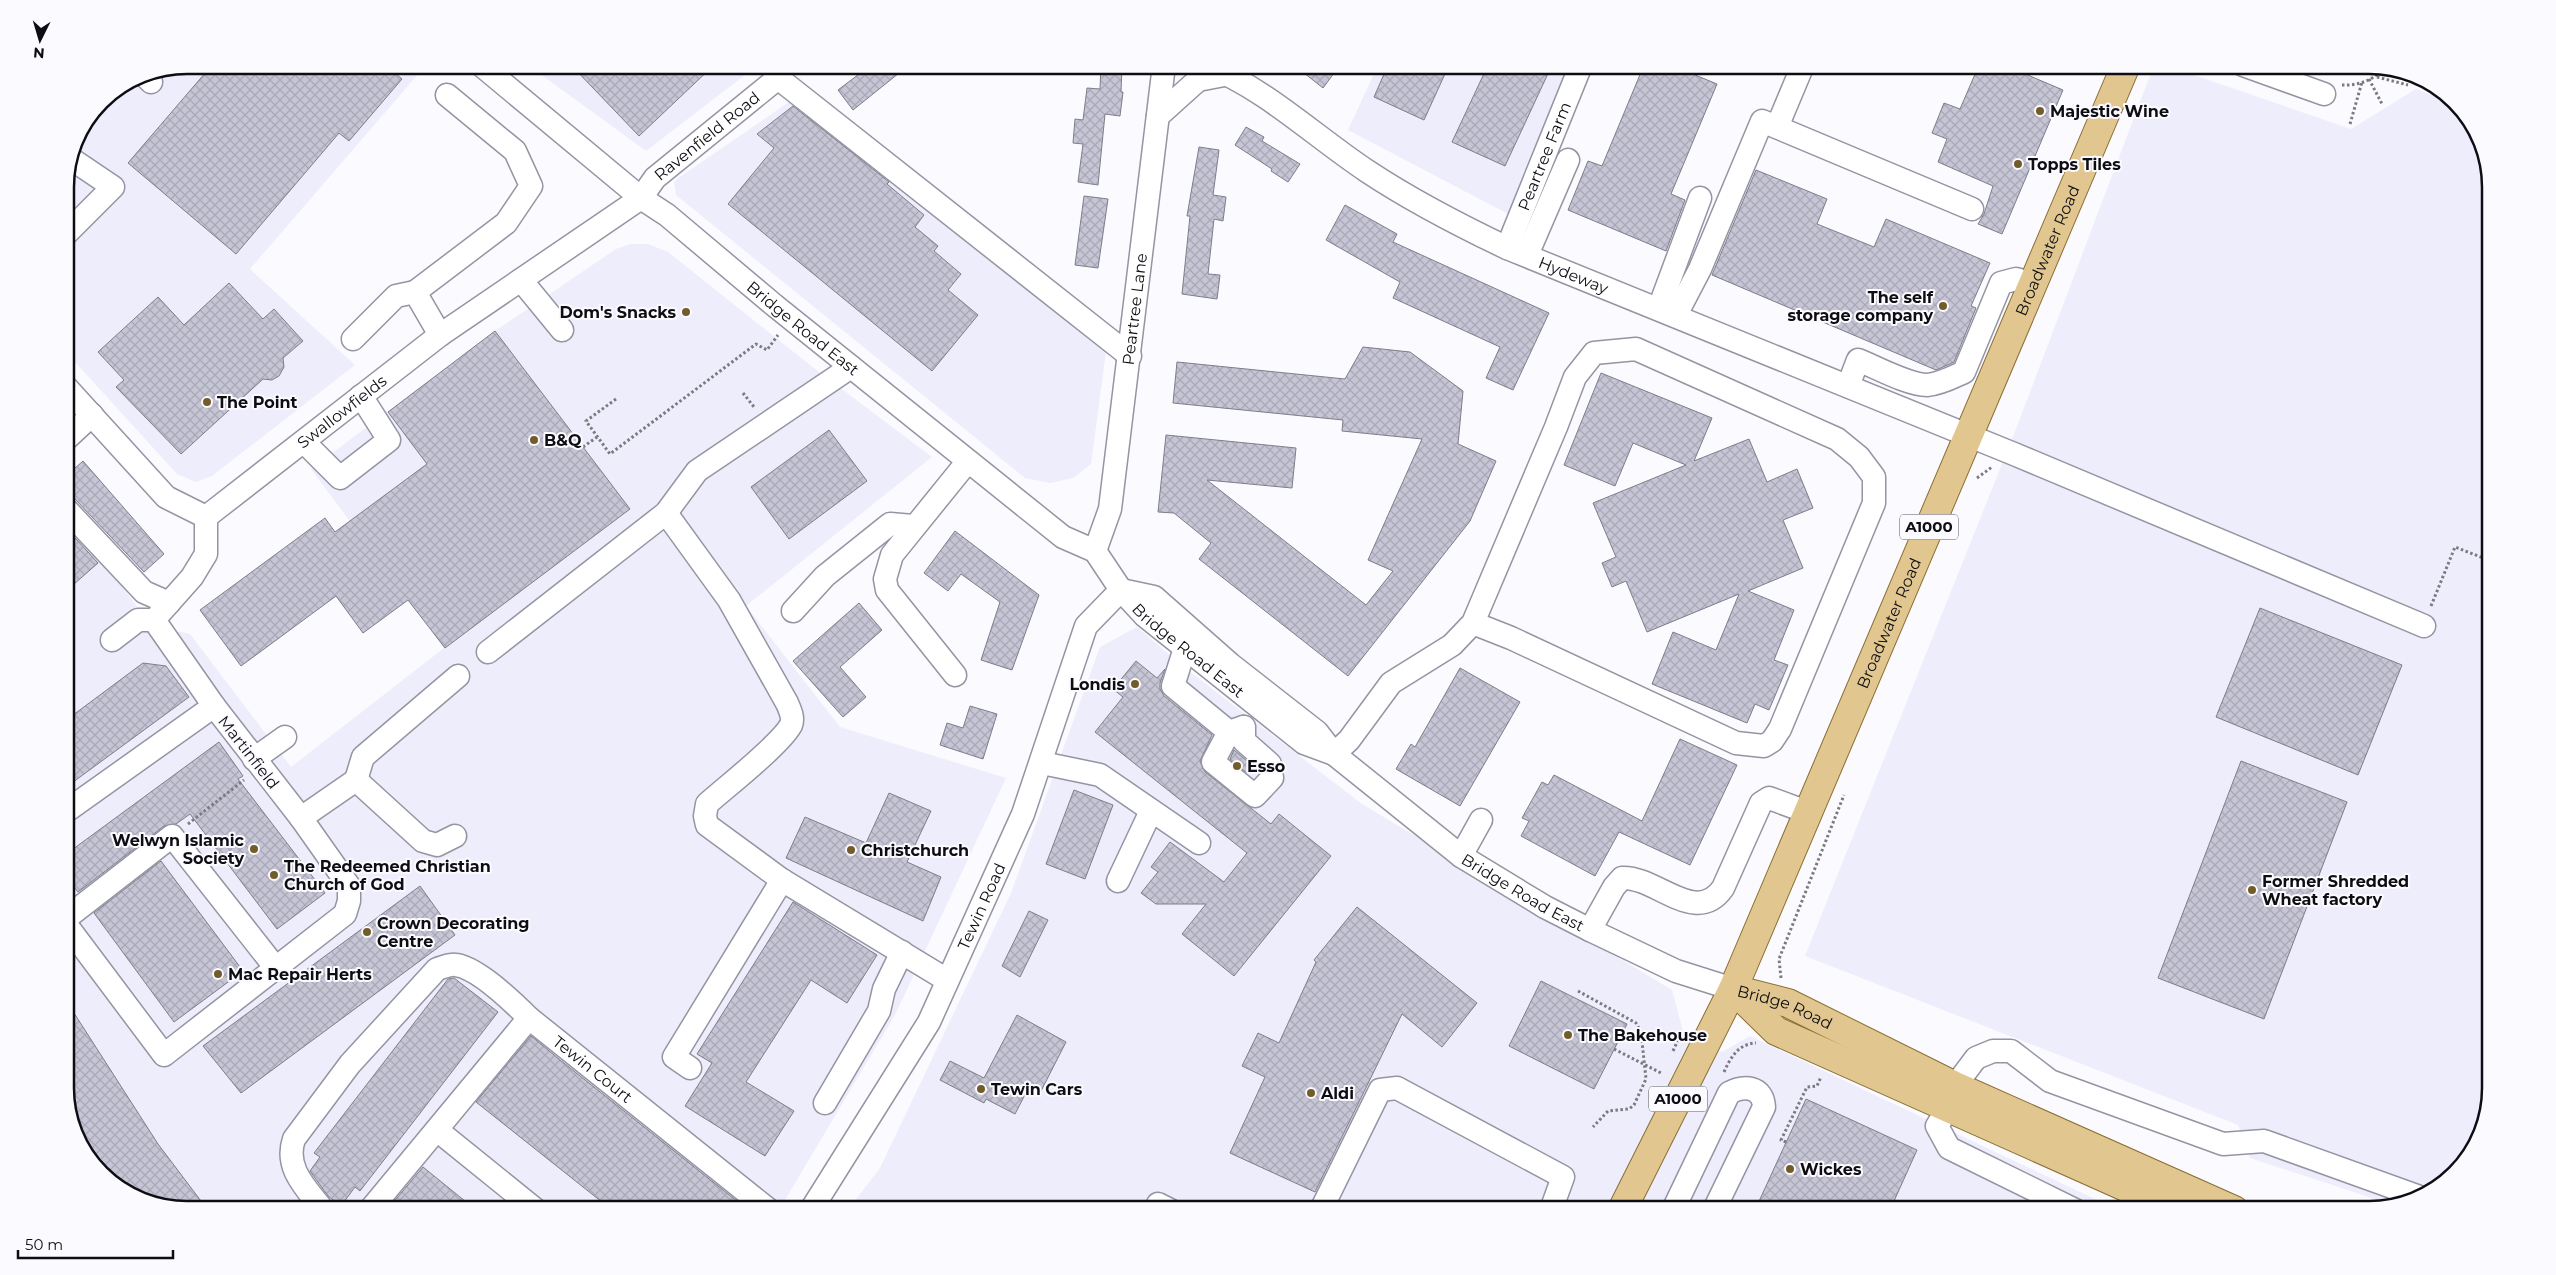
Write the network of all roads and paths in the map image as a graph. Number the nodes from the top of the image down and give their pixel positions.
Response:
1 (492, 74) edge
2 (1163, 74) edge
3 (1208, 74) edge
4 (1224, 74) edge
5 (1578, 74) edge
6 (1799, 74) edge
7 (2122, 74) edge
8 (2272, 74) edge
9 (2379, 74) edge
10 (2377, 77) junction
11 (2369, 79) junction
12 (2362, 81) junction
13 (2408, 85) dead end
14 (2324, 94) joint
15 (447, 95) dead end
16 (2382, 104) dead end
17 (1158, 116) junction
18 (2350, 124) dead end
19 (1777, 127) junction
20 (1568, 160) dead end
21 (77, 163) edge
22 (641, 198) junction
23 (1700, 198) dead end
24 (1972, 209) dead end
25 (74, 226) edge
26 (1517, 251) junction
27 (521, 280) junction
28 (2032, 284) junction
29 (415, 292) junction
30 (1667, 312) junction
31 (791, 319) junction
32 (562, 330) dead end
33 (440, 335) junction
34 (353, 338) dead end
35 (1130, 356) junction
36 (851, 367) junction
37 (1848, 386) junction
38 (74, 396) edge
39 (361, 396) junction
40 (616, 399) dead end
41 (92, 415) junction
42 (74, 432) edge
43 (1968, 435) junction
44 (597, 437) junction
45 (304, 442) junction
46 (583, 447) dead end
47 (968, 461) junction
48 (1997, 464) dead end
49 (1973, 484) dead end
50 (666, 513) junction
51 (206, 517) junction
52 (74, 518) edge
53 (914, 526) junction
54 (1095, 551) junction
55 (2482, 557) edge
56 (1121, 590) junction
57 (169, 603) junction
58 (792, 611) dead end
59 (154, 620) junction
60 (1473, 623) junction
61 (2424, 626) joint
62 (112, 640) dead end
63 (1185, 648) junction
64 (488, 652) dead end
65 (955, 675) dead end
66 (458, 676) dead end
67 (214, 706) junction
68 (1275, 720) junction
69 (285, 736) dead end
70 (1334, 754) junction
71 (257, 763) junction
72 (1042, 763) junction
73 (356, 780) junction
74 (1846, 788) dead end
75 (74, 806) edge
76 (1151, 811) junction
77 (1807, 812) junction
78 (301, 818) junction
79 (1481, 820) dead end
80 (172, 836) junction
81 (455, 836) dead end
82 (1199, 844) dead end
83 (1461, 856) junction
84 (782, 880) junction
85 (1118, 881) dead end
86 (74, 912) edge
87 (1590, 930) junction
88 (74, 935) edge
89 (902, 952) junction
90 (275, 967) junction
91 (947, 980) junction
92 (1782, 983) dead end
93 (1733, 989) junction
94 (1578, 991) dead end
95 (529, 1018) junction
96 (1614, 1048) dead end
97 (1642, 1064) junction
98 (690, 1068) dead end
99 (1822, 1073) dead end
100 (1663, 1074) dead end
101 (1951, 1097) junction
102 (825, 1103) dead end
103 (1593, 1127) dead end
104 (437, 1130) junction
105 (1786, 1142) dead end
106 (2410, 1193) edge
107 (316, 1201) edge
108 (378, 1201) edge
109 (525, 1201) edge
110 (758, 1201) edge
111 (817, 1201) edge
112 (1325, 1201) edge
113 (1554, 1201) edge
114 (1627, 1201) edge
115 (1677, 1201) edge
116 (1718, 1201) edge
117 (2057, 1201) edge
118 (2159, 1201) edge
119 (2211, 1201) edge

1 - 22 street, Bridge Road East
2 - 17 street, Peartree Lane
3 - 17 street
4 - 26 street, Hydeway
5 - 26 street, Peartree Farm
6 - 19 street
7 - 28 main road, Broadwater Road / A1000
8 - 14 street
9 - 10 path
10 - 11 path
10 - 13 path
11 - 12 path
11 - 16 path
12 - 14 path
12 - 18 path
15 - 29 street
17 - 35 street, Peartree Lane
19 - 24 street
19 - 30 street
20 - 26 street
21 - 25 street
22 - 27 street, Swallowfields
22 - 31 street, Bridge Road East
22 - 35 street, Ravenfield Road
23 - 30 street
26 - 30 street, Hydeway
27 - 32 street
27 - 33 street, Swallowfields
28 - 37 street
28 - 43 main road, Broadwater Road / A1000
29 - 33 street
29 - 34 street
30 - 37 street, Hydeway
31 - 36 street, Bridge Road East
31 - 44 path
33 - 39 street, Swallowfields
35 - 54 street, Peartree Lane
36 - 47 street, Bridge Road East
36 - 50 street
37 - 43 street, Hydeway
38 - 41 street
39 - 45 street, Swallowfields
39 - 45 street
40 - 44 path
41 - 42 street
41 - 51 street
43 - 61 street, Hydeway
43 - 77 main road, Broadwater Road / A1000
44 - 46 path
45 - 51 street, Swallowfields
47 - 53 street
47 - 54 street, Bridge Road East
48 - 49 path
50 - 64 street
50 - 84 street
51 - 57 street
52 - 57 street
53 - 58 street
53 - 65 street
54 - 56 street, Bridge Road East
55 - 61 path
56 - 63 street, Bridge Road East
56 - 70 street, Bridge Road East
56 - 72 street, Tewin Road
57 - 59 street
59 - 62 street
59 - 67 street, Martinfield
60 - 60 street
60 - 70 street
63 - 68 street, Bridge Road East
63 - 68 street
66 - 73 street
67 - 71 street, Martinfield
67 - 75 street
68 - 70 street, Bridge Road East
69 - 71 street
70 - 83 street, Bridge Road East
71 - 78 street, Martinfield
71 - 80 path
72 - 76 street
72 - 91 street, Tewin Road
73 - 78 street
73 - 81 street
74 - 92 path
76 - 82 street
76 - 85 street
77 - 87 street
77 - 93 main road, Broadwater Road / A1000
78 - 90 street, Martinfield
79 - 83 street
80 - 86 street
80 - 90 street
83 - 87 street, Bridge Road East
84 - 89 street
84 - 98 street
87 - 93 street, Bridge Road East
88 - 90 street, Martinfield
89 - 91 street
89 - 102 street
91 - 111 street, Tewin Road
93 - 101 main road, Bridge Road
93 - 114 main road, A1000
94 - 97 path
95 - 104 street
95 - 107 street, Tewin Court
95 - 110 street, Tewin Court
96 - 97 path
97 - 100 path
97 - 103 path
99 - 105 path
101 - 106 street
101 - 117 street
101 - 118 main road, Bridge Road
101 - 119 main road, Bridge Road
104 - 108 street
104 - 109 street
112 - 113 street
115 - 116 street

